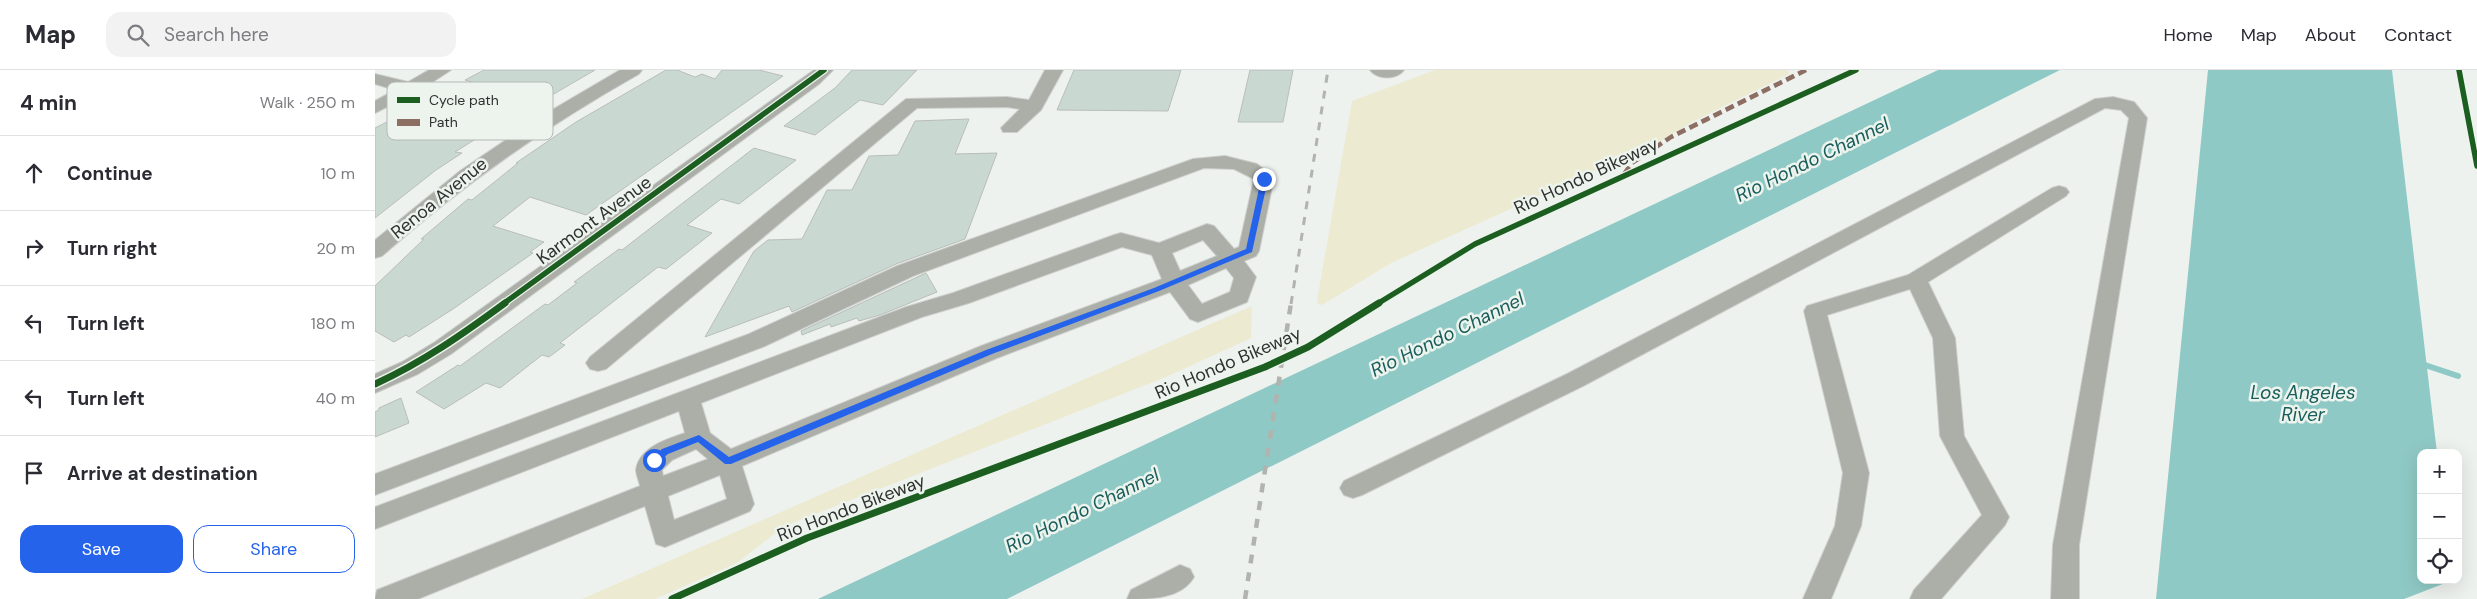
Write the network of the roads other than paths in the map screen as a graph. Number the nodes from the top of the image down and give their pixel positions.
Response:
1 (442, 70) edge
2 (633, 70) edge
3 (824, 70) edge
4 (1054, 70) edge
5 (1379, 70) edge
6 (1395, 70) edge
7 (420, 82) edge
8 (387, 101) edge
9 (1035, 106) junction
10 (375, 108) edge
11 (553, 116) edge
12 (1010, 128) dead end
13 (517, 140) edge
14 (2059, 192) dead end
15 (375, 250) edge
16 (1160, 250) junction
17 (1239, 255) junction
18 (1916, 280) junction
19 (1174, 282) junction
20 (757, 340) junction
21 (597, 363) dead end
22 (768, 367) junction
23 (375, 384) edge
24 (688, 400) junction
25 (699, 438) junction
26 (728, 461) junction
27 (375, 485) edge
28 (1353, 488) dead end
29 (654, 491) junction
30 (375, 518) edge
31 (1180, 577) dead end
32 (387, 599) edge
33 (1141, 599) edge
34 (1817, 599) edge
35 (1924, 599) edge
36 (2065, 599) edge

1 - 7 street
2 - 11 street, Renoa Avenue
3 - 23 street, Karmont Avenue
4 - 9 street
5 - 6 street
8 - 10 street
9 - 12 street
9 - 21 street
13 - 15 street, Renoa Avenue
14 - 18 street
16 - 17 street
16 - 19 street
16 - 22 street
17 - 19 street
17 - 19 street
17 - 20 street
18 - 34 street
18 - 35 street
19 - 26 street
20 - 22 street
20 - 27 street
22 - 24 street
24 - 25 street
24 - 30 street
25 - 26 street
25 - 29 street
26 - 29 street
26 - 29 street
28 - 36 street
29 - 32 street
31 - 33 street

